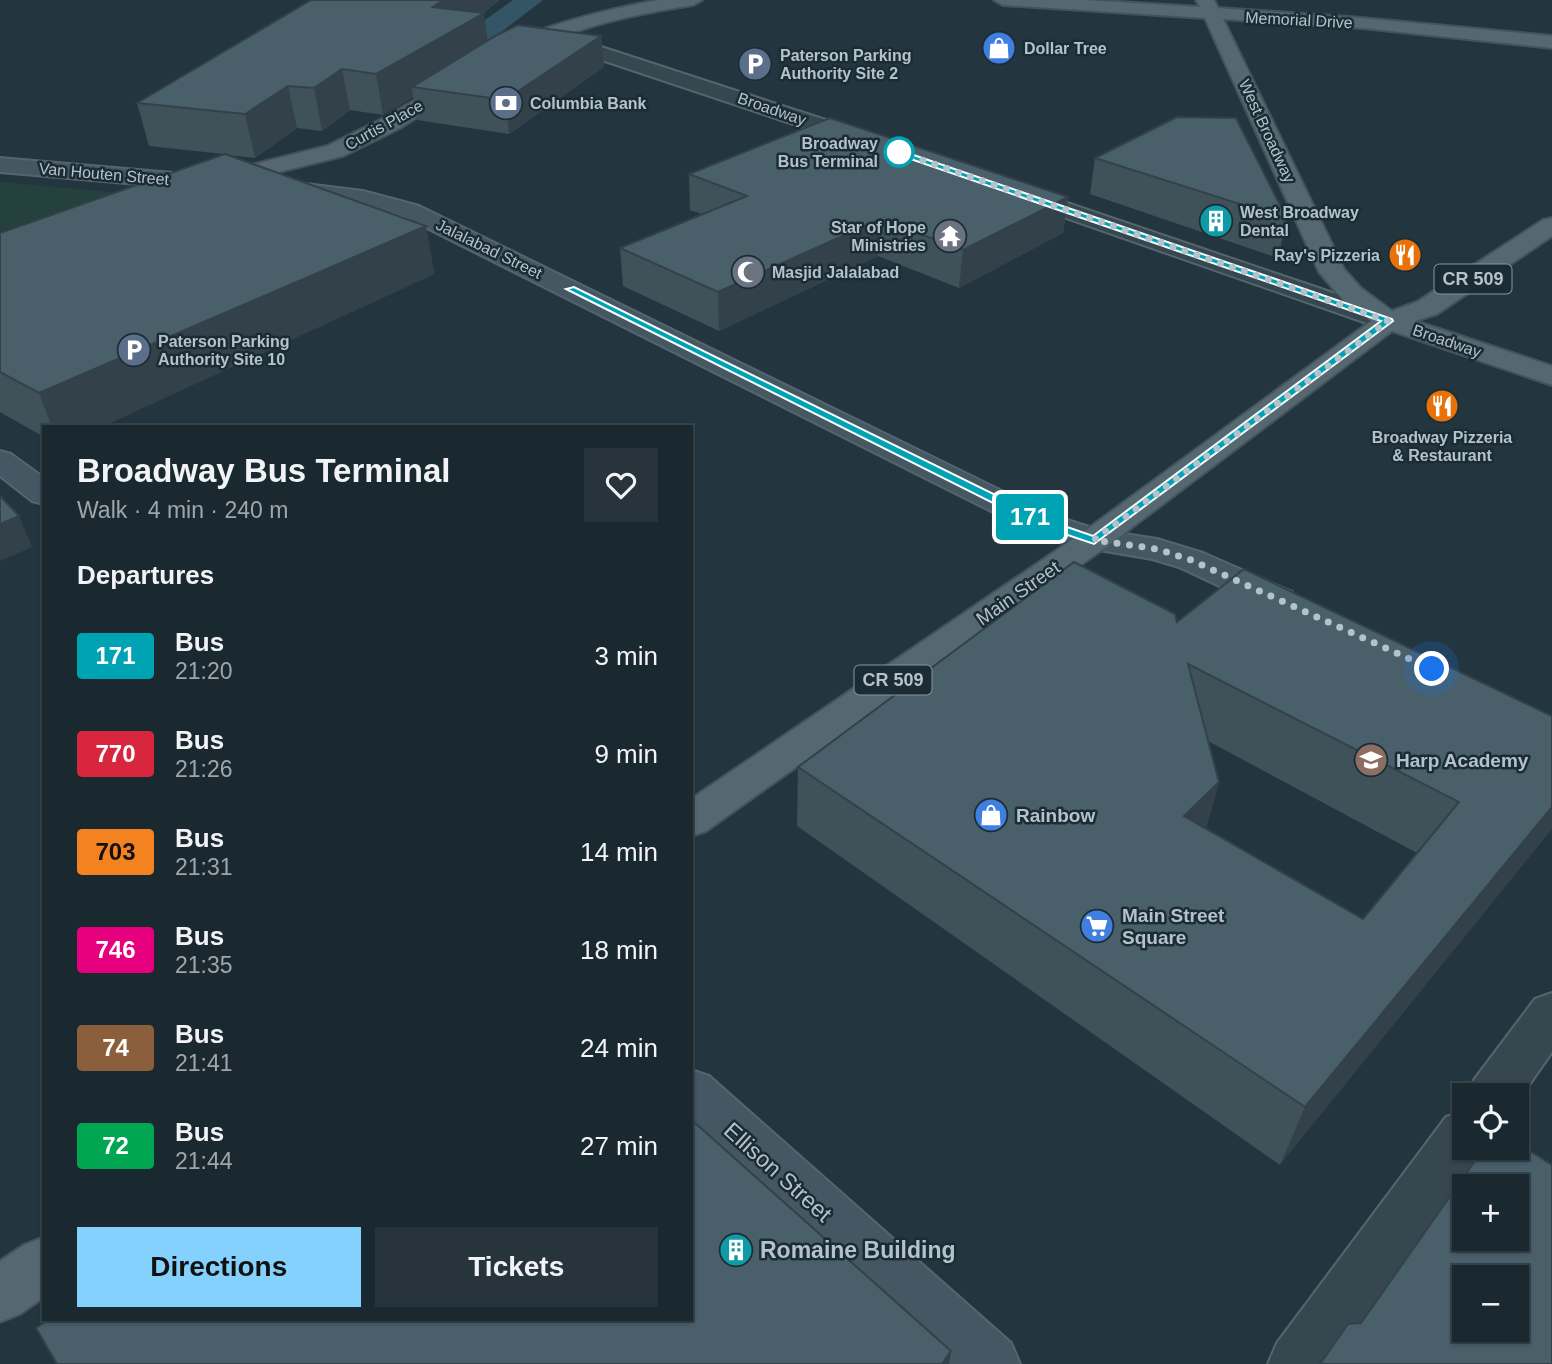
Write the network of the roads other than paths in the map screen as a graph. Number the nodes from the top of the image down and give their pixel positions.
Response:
1 (693, 0) edge
2 (1003, 0) edge
3 (1105, 0) edge
4 (1256, 0) edge
5 (1060, 4) junction
6 (1208, 7) edge
7 (1362, 23) junction
8 (547, 35) junction
9 (1552, 42) edge
10 (888, 148) edge
11 (0, 165) edge
12 (208, 183) junction
13 (1001, 187) edge
14 (157, 200) edge
15 (1552, 225) edge
16 (1388, 321) junction
17 (1552, 376) edge
18 (0, 461) edge
19 (42, 492) edge
20 (1094, 540) junction
21 (1303, 611) edge
22 (693, 819) edge
23 (1552, 1013) edge
24 (1501, 1083) edge
25 (693, 1094) edge
26 (1452, 1152) edge
27 (42, 1265) edge
28 (0, 1294) edge
29 (990, 1364) edge
30 (1298, 1364) edge

1 - 8 main road
2 - 5 main road, Memorial Drive
3 - 5 main road
4 - 7 main road
5 - 6 main road, Memorial Drive
6 - 7 main road, Memorial Drive
6 - 16 main road, West Broadway
7 - 9 main road, Memorial Drive
8 - 10 street, Broadway
8 - 12 main road, Curtis Place
11 - 12 street, Van Houten Street
12 - 14 main road, Curtis Place
12 - 20 street, Jalalabad Street
13 - 16 street, Broadway
15 - 16 main road, Main Street / CR 509
16 - 17 main road, Broadway
16 - 20 main road, Main Street / CR 509
18 - 19 street
20 - 21 street
20 - 22 main road, Main Street / CR 509
23 - 24 street
25 - 29 street, Ellison Street
26 - 30 street
27 - 28 main road

